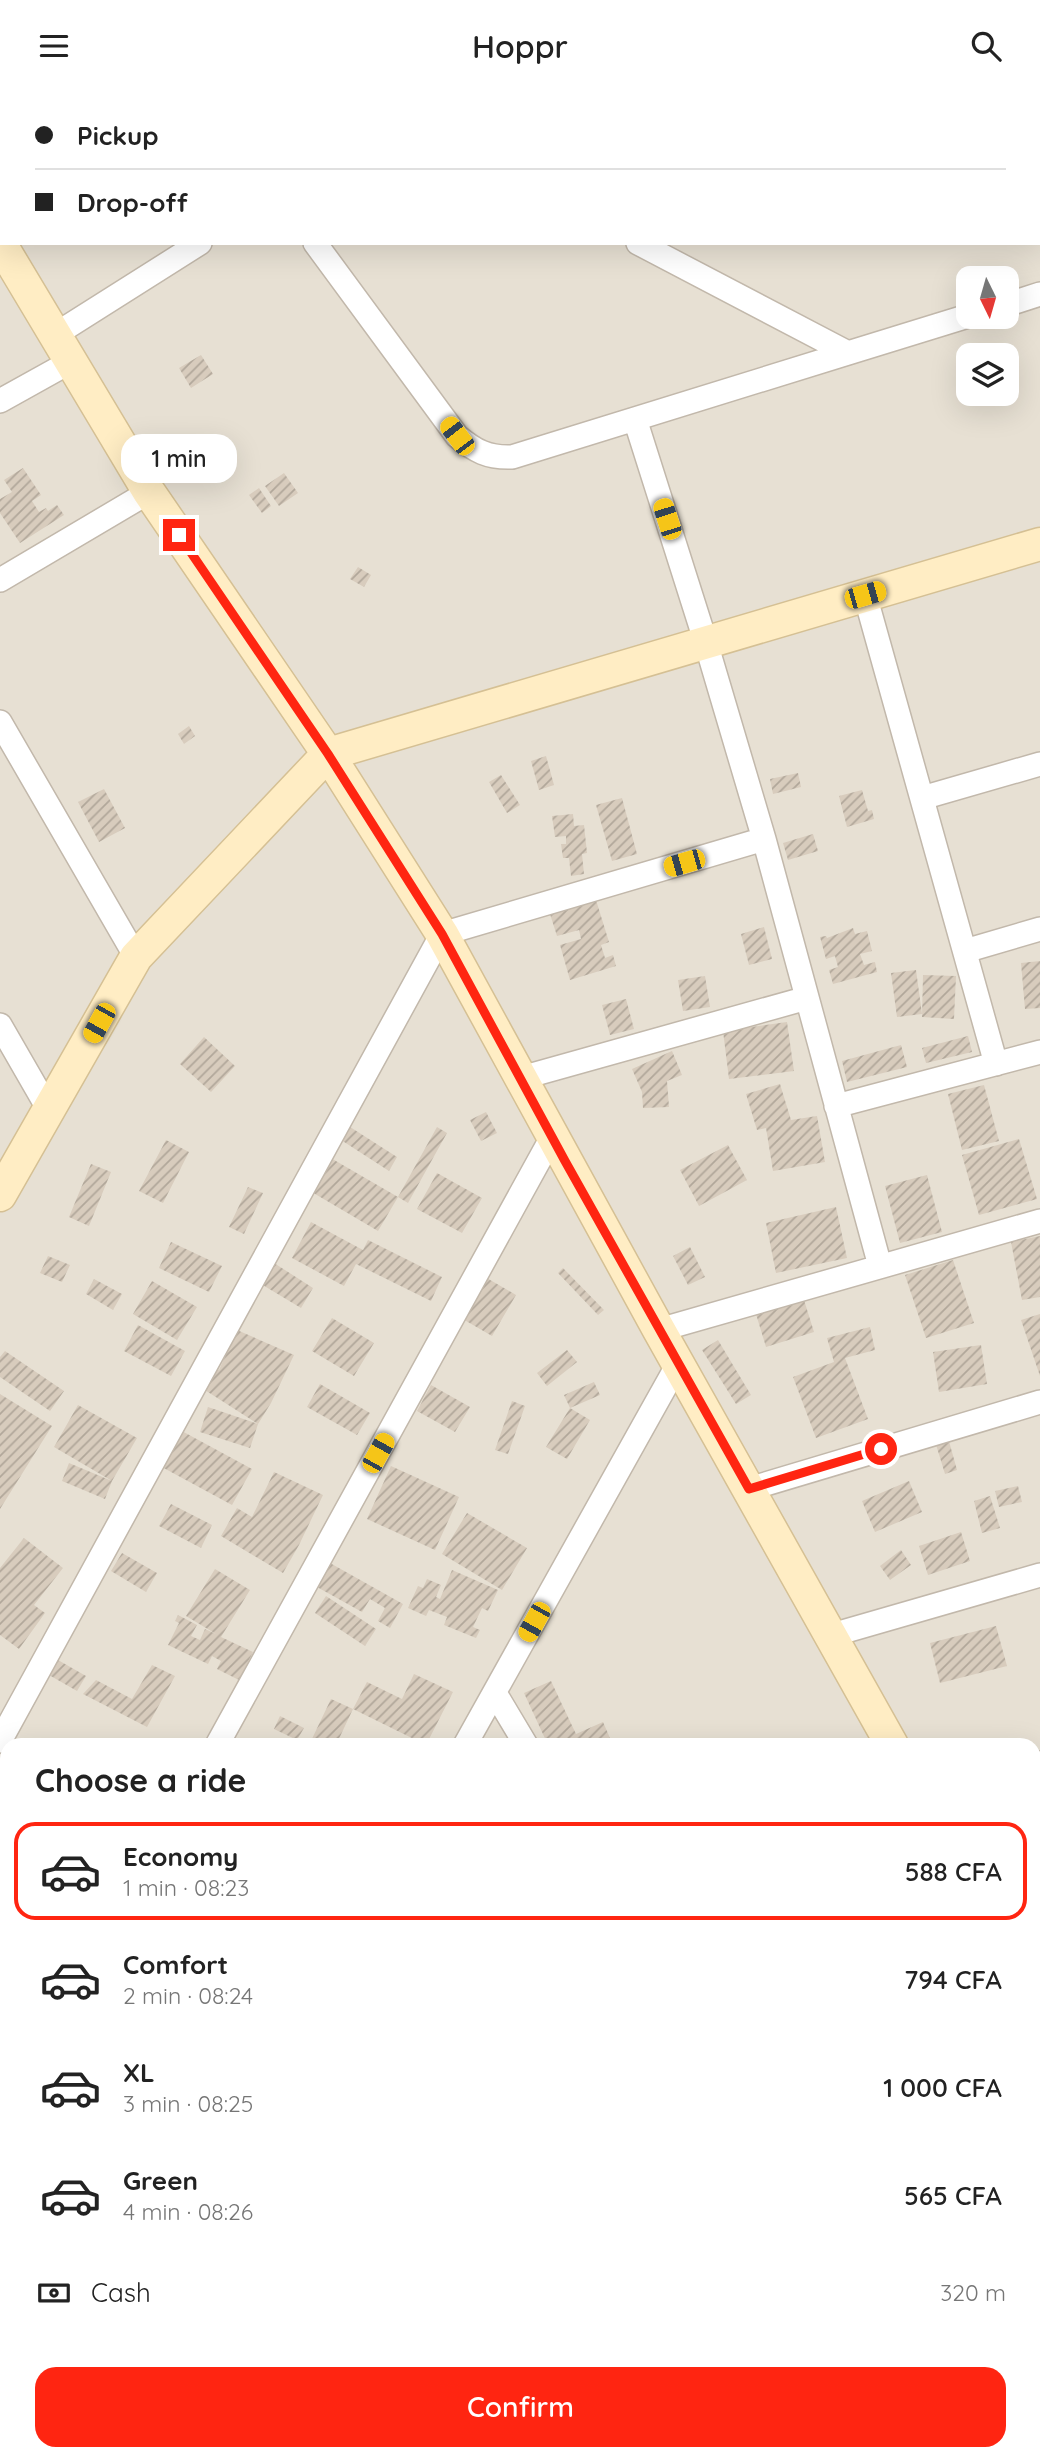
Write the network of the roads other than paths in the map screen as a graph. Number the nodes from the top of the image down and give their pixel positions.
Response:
1 (1, 245) edge
2 (197, 245) edge
3 (316, 245) edge
4 (642, 245) edge
5 (1040, 294) edge
6 (1019, 301) edge
7 (956, 320) edge
8 (53, 336) junction
9 (848, 353) junction
10 (70, 362) junction
11 (0, 401) edge
12 (635, 419) junction
13 (149, 492) junction
14 (1040, 544) edge
15 (0, 580) edge
16 (865, 595) junction
17 (706, 643) junction
18 (0, 722) edge
19 (328, 754) junction
20 (1040, 764) edge
21 (922, 798) junction
22 (764, 839) junction
23 (1040, 929) edge
24 (442, 934) junction
25 (965, 951) junction
26 (136, 957) junction
27 (807, 998) junction
28 (0, 1025) edge
29 (1040, 1052) edge
30 (996, 1064) junction
31 (521, 1078) junction
32 (836, 1106) junction
33 (49, 1110) junction
34 (552, 1137) junction
35 (0, 1195) edge
36 (1040, 1220) edge
37 (880, 1266) junction
38 (659, 1330) junction
39 (678, 1364) junction
40 (1040, 1402) edge
41 (749, 1489) junction
42 (1040, 1574) edge
43 (831, 1635) junction
44 (495, 1693) junction
45 (2, 1738) edge
46 (221, 1738) edge
47 (469, 1738) edge
48 (522, 1738) edge
49 (888, 1738) edge

1 - 8 main road
2 - 8 street
3 - 12 street
4 - 9 street
5 - 6 street
7 - 9 street
8 - 10 main road
9 - 12 street
10 - 11 street
10 - 13 main road
12 - 17 street
13 - 15 street
13 - 19 main road
14 - 16 main road
16 - 17 main road
16 - 21 street
17 - 19 main road
17 - 22 street
18 - 26 street
19 - 24 main road
19 - 26 main road
20 - 21 street
21 - 25 street
22 - 24 street
22 - 27 street
23 - 25 street
24 - 31 main road
24 - 45 street
25 - 30 street
26 - 33 main road
27 - 31 street
27 - 32 street
28 - 33 street
29 - 30 street
30 - 32 street
31 - 34 main road
32 - 37 street
33 - 35 main road
34 - 38 main road
34 - 46 street
36 - 37 street
37 - 38 street
38 - 39 main road
39 - 41 main road
39 - 44 street
40 - 41 street
41 - 43 main road
42 - 43 street
43 - 49 main road
44 - 47 street
44 - 48 street

